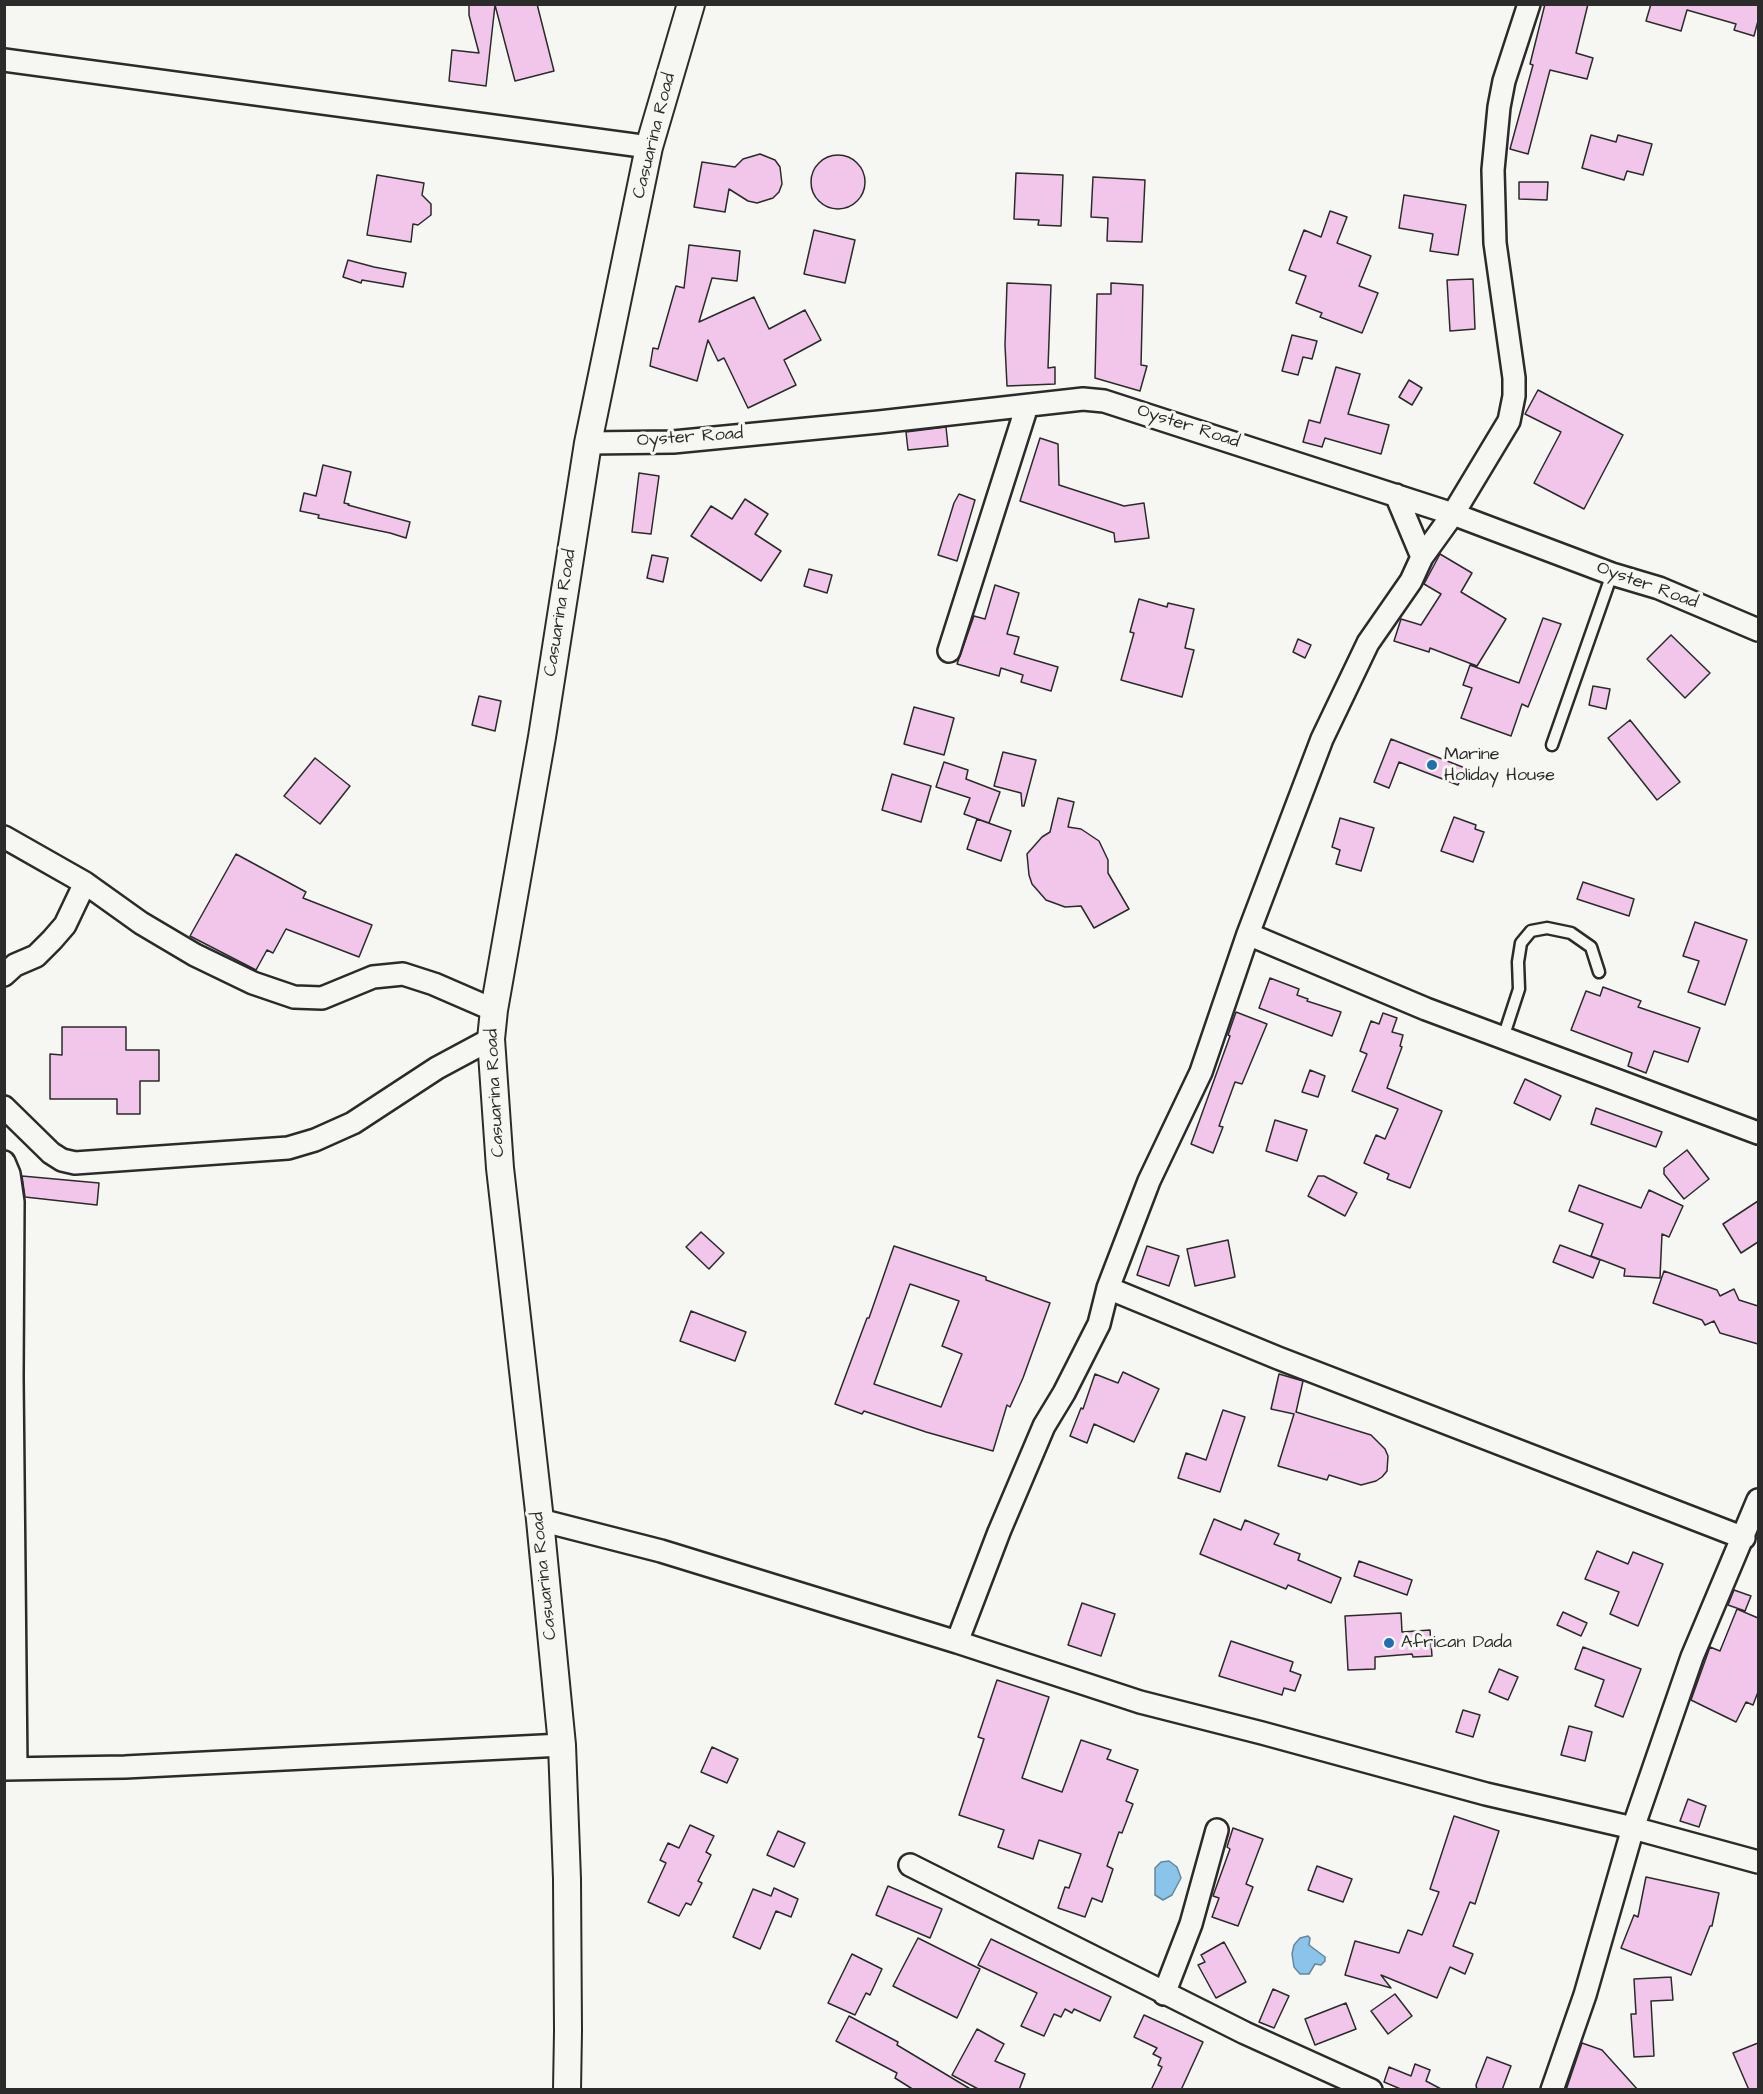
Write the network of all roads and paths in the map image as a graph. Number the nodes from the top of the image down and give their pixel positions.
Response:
1 (691, 4) edge
2 (1529, 4) edge
3 (4, 60) edge
4 (649, 147) junction
5 (1027, 406) junction
6 (588, 443) junction
7 (1396, 495) junction
8 (1454, 514) junction
9 (1422, 557) junction
10 (1612, 574) junction
11 (1758, 630) edge
12 (949, 651) dead end
13 (1551, 745) dead end
14 (4, 837) edge
15 (85, 883) junction
16 (1248, 934) junction
17 (1599, 972) dead end
18 (4, 975) edge
19 (494, 1010) junction
20 (1503, 1038) junction
21 (491, 1040) junction
22 (4, 1107) edge
23 (1758, 1133) edge
24 (4, 1162) edge
25 (1108, 1287) junction
26 (1758, 1500) edge
27 (540, 1520) junction
28 (1744, 1538) junction
29 (957, 1642) junction
30 (562, 1745) junction
31 (10, 1769) edge
32 (1633, 1828) junction
33 (1217, 1830) dead end
34 (1758, 1862) edge
35 (910, 1865) dead end
36 (1164, 1994) junction
37 (567, 2090) edge
38 (1371, 2090) edge
39 (1552, 2090) edge

1 - 4 street, Casuarina Road
2 - 8 street
3 - 4 street
4 - 6 street, Casuarina Road
5 - 6 street, Oyster Road
5 - 7 street, Oyster Road
5 - 12 street
6 - 19 street, Casuarina Road
7 - 8 street, Oyster Road
7 - 9 street
8 - 9 street
8 - 10 street, Oyster Road
9 - 16 street
10 - 11 street, Oyster Road
10 - 13 lane
14 - 15 street
15 - 18 street
15 - 19 street
16 - 20 street
16 - 25 street
17 - 20 lane
19 - 21 street, Casuarina Road
20 - 23 street
21 - 22 street
21 - 27 street, Casuarina Road
24 - 31 street
25 - 28 street
25 - 29 street
26 - 28 street
27 - 29 street
27 - 30 street, Casuarina Road
28 - 32 street
29 - 32 street
30 - 31 street
30 - 37 street, Casuarina Road
32 - 34 street
32 - 39 street
33 - 36 street
35 - 36 street
36 - 38 street

